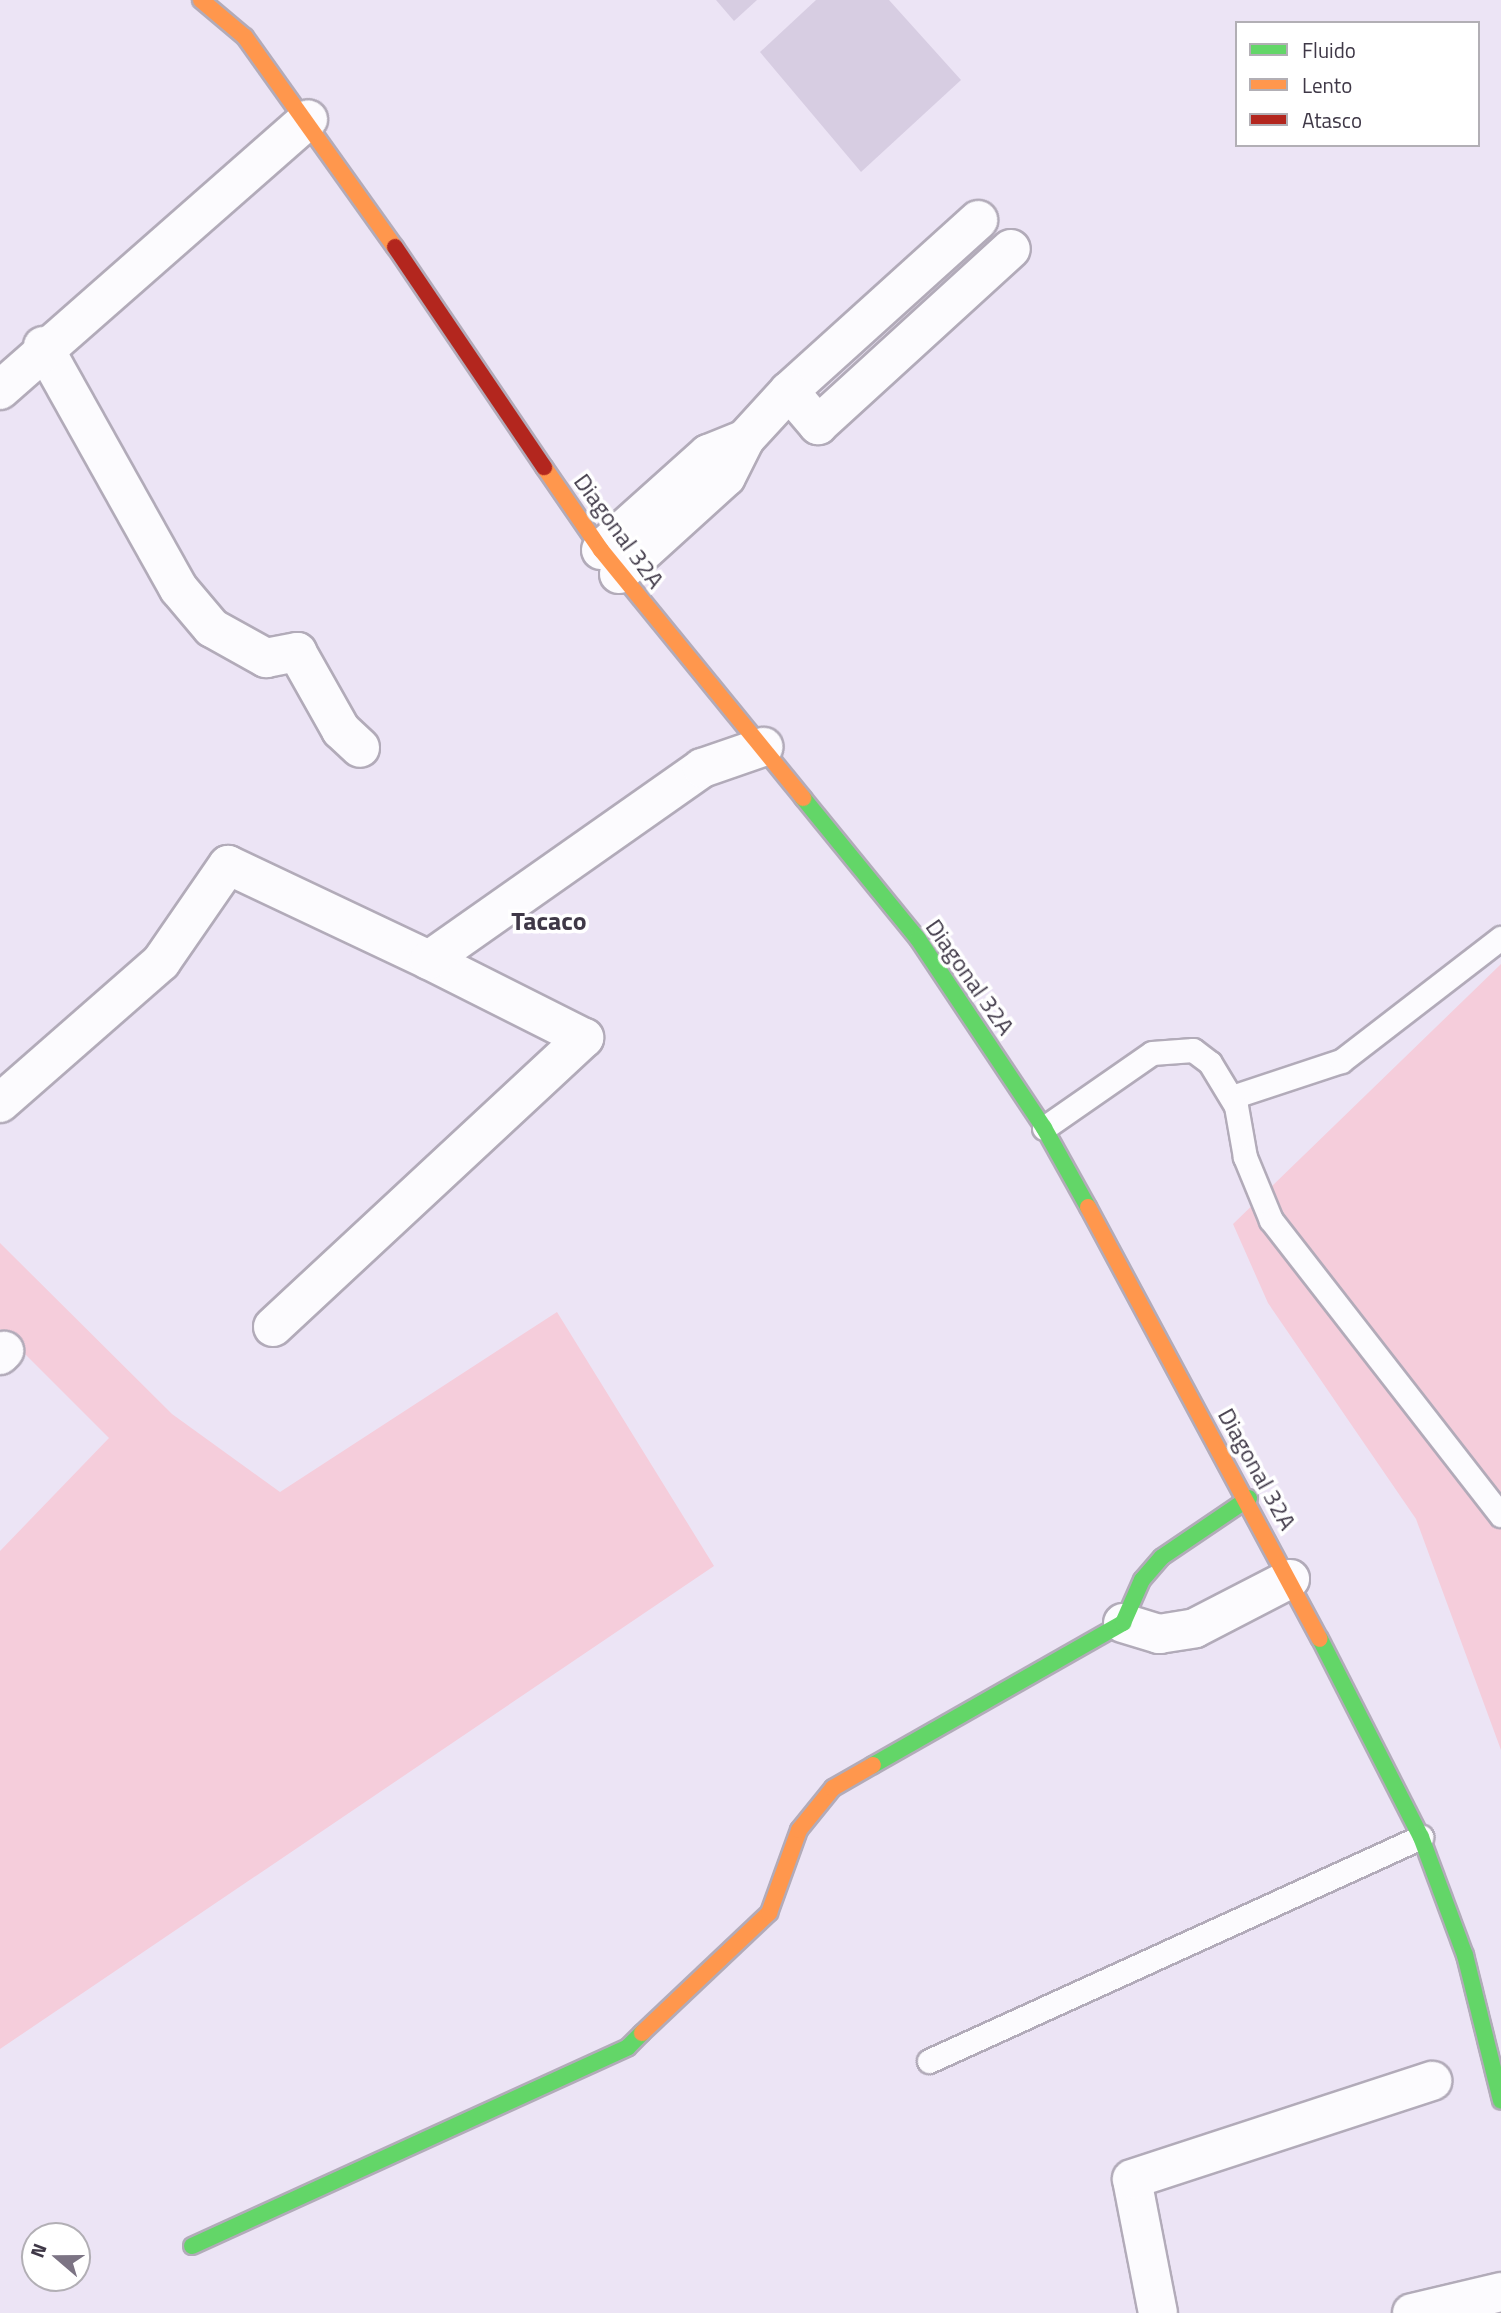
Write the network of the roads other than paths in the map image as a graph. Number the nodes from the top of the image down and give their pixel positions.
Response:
1 (201, 0) edge
2 (308, 119) junction
3 (978, 220) dead end
4 (1011, 249) dead end
5 (43, 346) junction
6 (0, 390) edge
7 (789, 391) junction
8 (610, 562) junction
9 (763, 747) junction
10 (360, 748) dead end
11 (1501, 938) edge
12 (429, 960) junction
13 (1232, 1097) junction
14 (0, 1103) edge
15 (1044, 1128) junction
16 (273, 1327) dead end
17 (1249, 1498) junction
18 (1501, 1515) edge
19 (1290, 1578) junction
20 (1123, 1623) junction
21 (1421, 1838) junction
22 (929, 2061) dead end
23 (1432, 2081) dead end
24 (1501, 2101) edge
25 (192, 2246) dead end
26 (1501, 2292) edge
27 (1158, 2313) edge
28 (1412, 2313) edge

1 - 2 street, Diagonal 32A
2 - 5 street
2 - 8 street, Diagonal 32A
3 - 7 street
4 - 7 street
5 - 6 street
5 - 10 street
7 - 8 street
8 - 9 street, Diagonal 32A
9 - 12 street
9 - 15 street, Diagonal 32A
11 - 13 lane
12 - 14 street
12 - 16 street
13 - 15 lane
13 - 18 lane
15 - 17 street, Diagonal 32A
17 - 19 street, Diagonal 32A
17 - 20 street
19 - 20 street
19 - 21 street, Diagonal 32A
20 - 25 street
21 - 22 lane
21 - 24 street, Diagonal 32A
23 - 27 street
26 - 28 street

